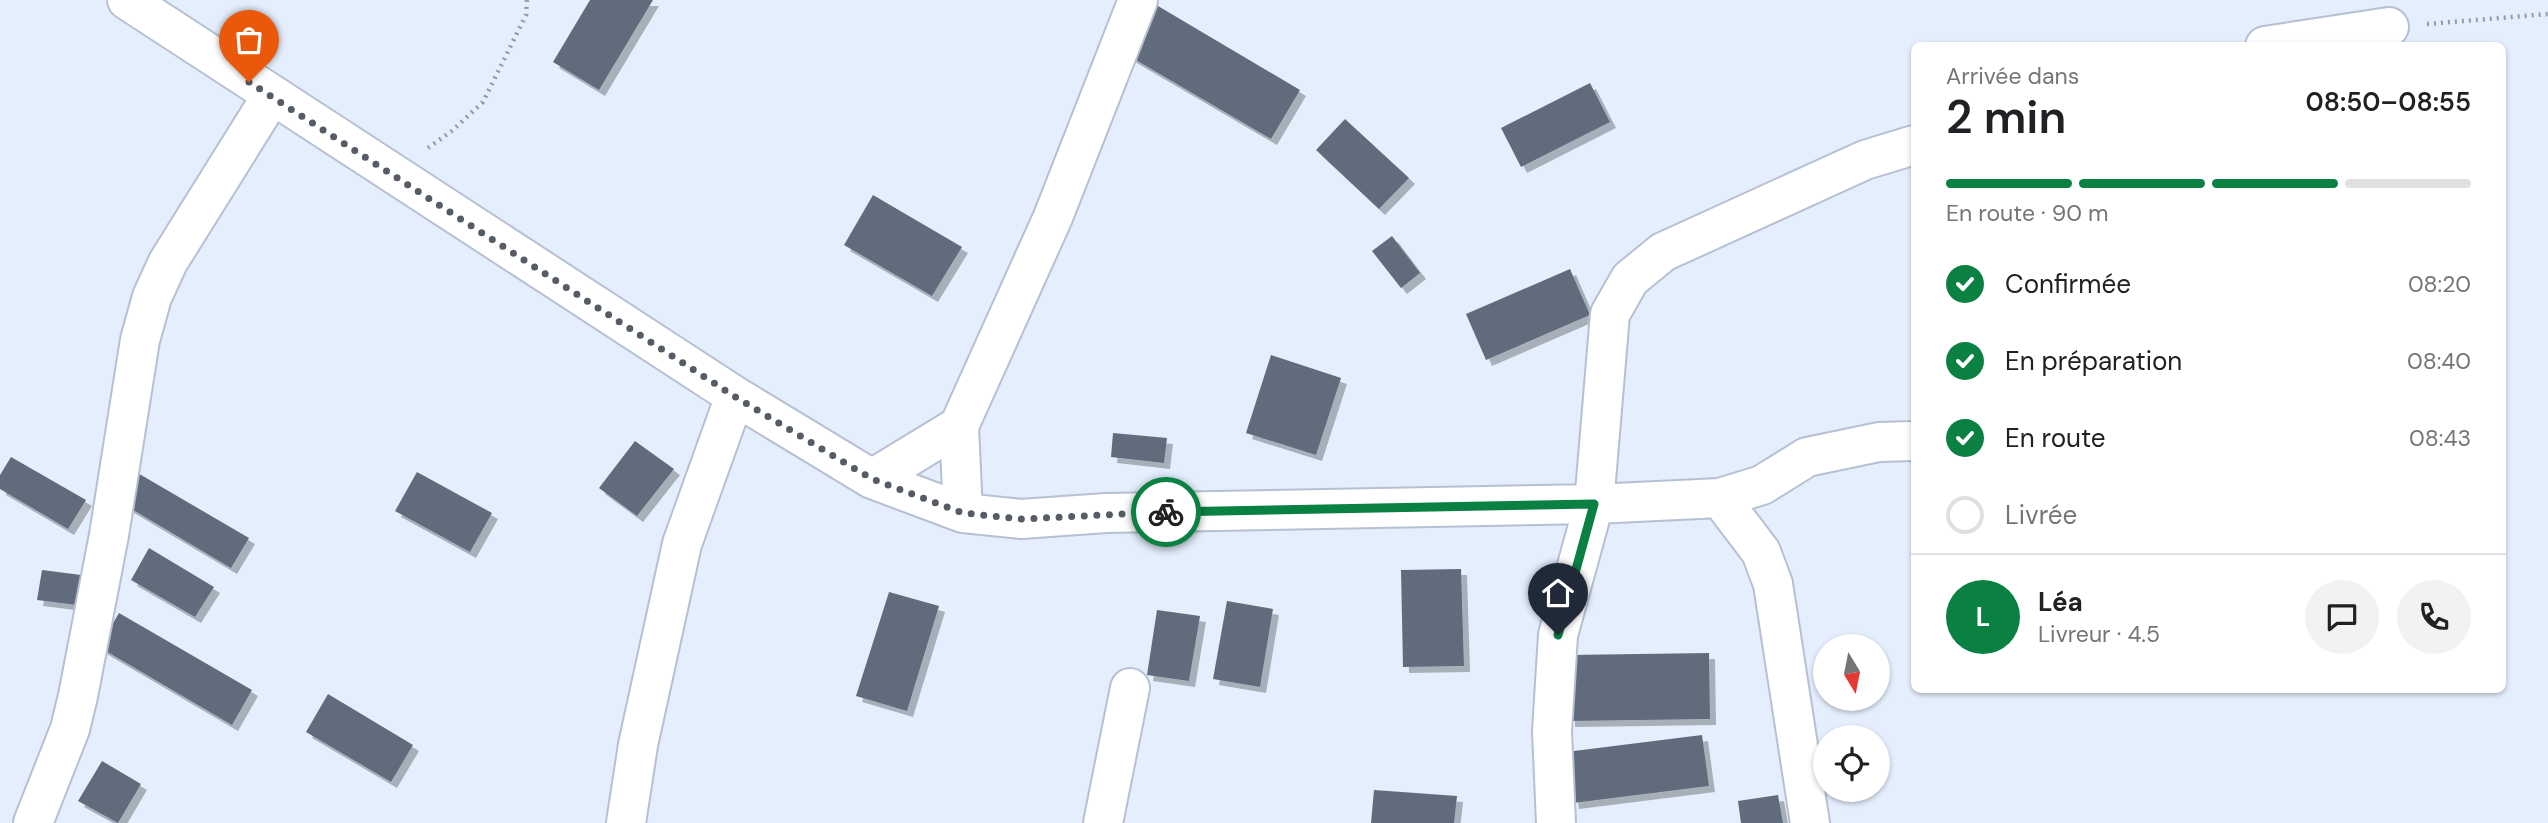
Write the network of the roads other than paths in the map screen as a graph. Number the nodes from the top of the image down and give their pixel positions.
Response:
1 (1138, 0) edge
2 (135, 2) edge
3 (2389, 27) road end
4 (2291, 42) edge
5 (271, 97) junction
6 (1911, 146) edge
7 (734, 396) junction
8 (960, 426) junction
9 (1911, 440) edge
10 (872, 479) junction
11 (1720, 498) junction
12 (1594, 504) junction
13 (963, 513) junction
14 (1130, 688) dead end
15 (33, 823) edge
16 (626, 823) edge
17 (1103, 823) edge
18 (1556, 823) edge
19 (1810, 823) edge

1 - 8 street
2 - 5 street
3 - 4 street
5 - 7 street
5 - 15 street
6 - 12 street
7 - 10 street
7 - 16 street
8 - 10 street
8 - 13 street
9 - 11 street
10 - 13 street
11 - 12 street
11 - 19 street
12 - 13 street
12 - 18 street
14 - 17 street

